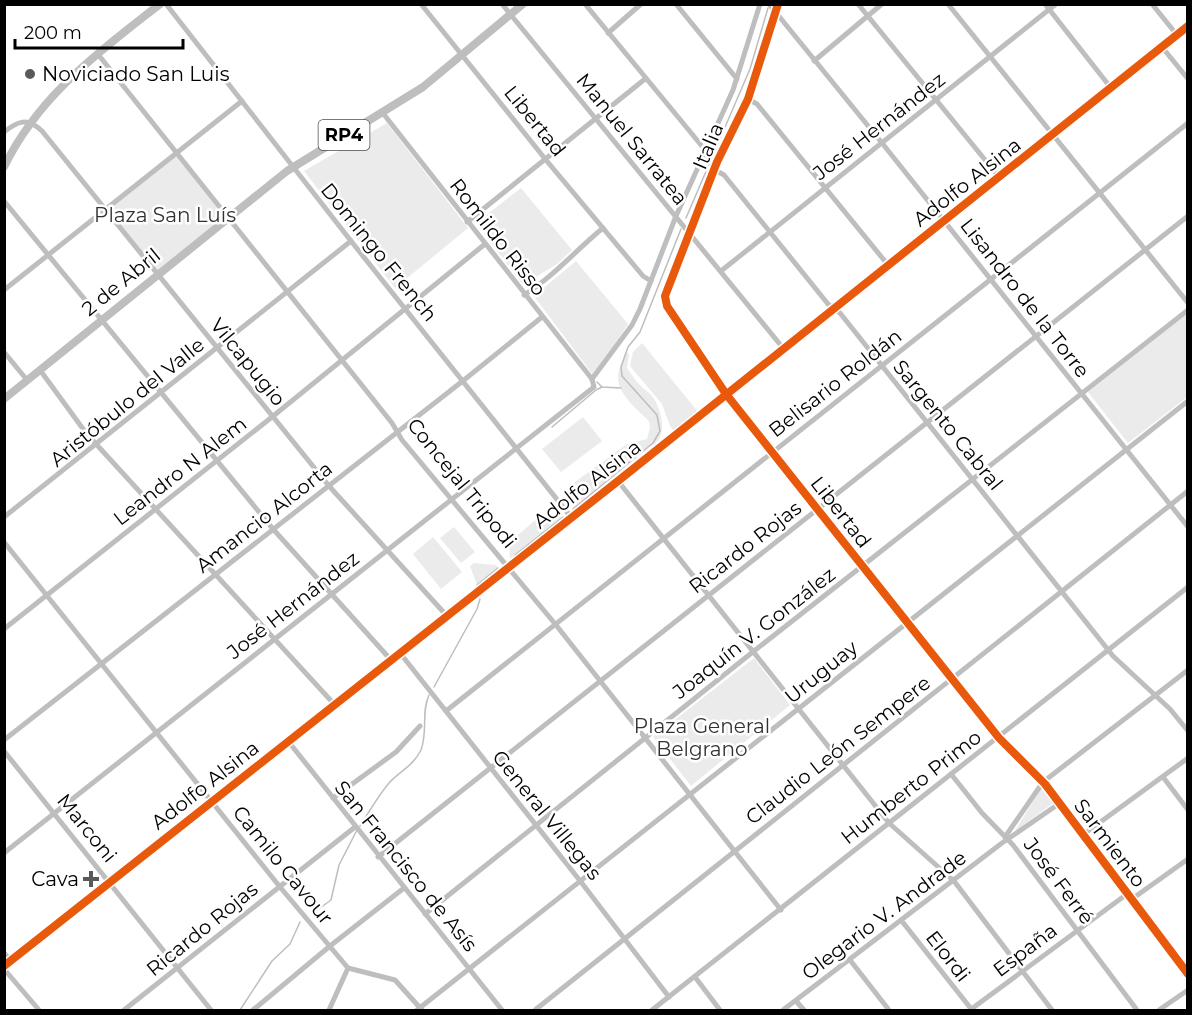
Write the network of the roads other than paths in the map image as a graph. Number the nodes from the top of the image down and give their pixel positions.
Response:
1 (160, 4) edge
2 (166, 4) edge
3 (421, 4) edge
4 (502, 4) edge
5 (523, 4) edge
6 (585, 4) edge
7 (641, 4) edge
8 (676, 4) edge
9 (760, 4) edge
10 (778, 4) edge
11 (858, 4) edge
12 (882, 4) edge
13 (948, 4) edge
14 (1056, 4) edge
15 (1152, 4) edge
16 (1047, 7) edge
17 (772, 9) edge
18 (510, 15) junction
19 (868, 16) junction
20 (1188, 26) edge
21 (608, 33) junction
22 (1177, 35) junction
23 (1162, 47) junction
24 (97, 53) junction
25 (462, 54) junction
26 (991, 57) junction
27 (814, 60) junction
28 (645, 79) junction
29 (737, 79) junction
30 (1188, 79) edge
31 (1111, 88) junction
32 (748, 99) junction
33 (242, 100) junction
34 (937, 100) junction
35 (382, 112) junction
36 (596, 119) junction
37 (31, 122) junction
38 (1188, 123) edge
39 (4, 132) edge
40 (1054, 134) junction
41 (882, 142) junction
42 (706, 151) junction
43 (176, 153) junction
44 (546, 160) junction
45 (4, 167) edge
46 (292, 167) junction
47 (715, 170) junction
48 (999, 177) junction
49 (826, 188) junction
50 (1100, 192) junction
51 (4, 201) edge
52 (105, 209) junction
53 (1188, 216) edge
54 (677, 218) junction
55 (228, 219) junction
56 (944, 221) junction
57 (467, 222) junction
58 (603, 228) junction
59 (770, 231) junction
60 (690, 234) junction
61 (351, 241) junction
62 (485, 244) junction
63 (1145, 250) junction
64 (49, 254) junction
65 (888, 265) junction
66 (721, 271) junction
67 (158, 274) junction
68 (990, 279) junction
69 (651, 281) junction
70 (4, 290) edge
71 (287, 292) junction
72 (524, 295) junction
73 (665, 300) joint
74 (1188, 303) edge
75 (833, 308) junction
76 (405, 309) junction
77 (1188, 310) edge
78 (542, 317) junction
79 (102, 320) junction
80 (1036, 336) junction
81 (218, 348) junction
82 (783, 348) junction
83 (4, 352) edge
84 (341, 360) junction
85 (882, 366) junction
86 (40, 370) junction
87 (592, 379) junction
88 (27, 380) junction
89 (464, 381) junction
90 (160, 393) junction
91 (726, 394) junction
92 (1082, 394) junction
93 (4, 399) edge
94 (1188, 400) edge
95 (272, 417) junction
96 (927, 422) junction
97 (397, 431) junction
98 (97, 445) junction
99 (518, 447) junction
100 (1126, 450) junction
101 (772, 452) junction
102 (217, 460) junction
103 (972, 479) junction
104 (618, 481) junction
105 (328, 486) junction
106 (1188, 491) edge
107 (451, 499) junction
108 (1170, 505) junction
109 (818, 508) junction
110 (155, 509) junction
111 (571, 517) junction
112 (4, 518) edge
113 (1188, 527) edge
114 (273, 529) junction
115 (1017, 536) junction
116 (664, 538) junction
117 (4, 542) edge
118 (387, 550) junction
119 (508, 567) junction
120 (863, 567) junction
121 (215, 574) junction
122 (1188, 587) edge
123 (1062, 591) junction
124 (332, 594) junction
125 (708, 595) junction
126 (46, 596) junction
127 (447, 616) junction
128 (908, 622) junction
129 (556, 626) junction
130 (4, 629) edge
131 (274, 638) junction
132 (1108, 650) junction
133 (754, 651) junction
134 (400, 653) junction
135 (391, 660) junction
136 (101, 664) junction
137 (1188, 670) edge
138 (952, 678) junction
139 (600, 681) junction
140 (1155, 695) junction
141 (334, 704) junction
142 (799, 708) junction
143 (446, 711) junction
144 (420, 726) dead end
145 (1188, 731) edge
146 (156, 732) junction
147 (999, 738) junction
148 (644, 739) junction
149 (4, 740) edge
150 (288, 741) junction
151 (4, 751) edge
152 (1188, 758) edge
153 (844, 765) junction
154 (490, 768) junction
155 (951, 774) junction
156 (1163, 777) junction
157 (1043, 782) junction
158 (689, 794) junction
159 (333, 798) junction
160 (211, 801) junction
161 (1060, 802) junction
162 (1188, 810) edge
163 (54, 814) junction
164 (889, 823) junction
165 (537, 826) junction
166 (357, 829) junction
167 (1084, 834) junction
168 (1007, 838) junction
169 (734, 852) junction
170 (4, 853) edge
171 (378, 857) junction
172 (1188, 859) edge
173 (954, 881) junction
174 (110, 882) junction
175 (581, 882) junction
176 (280, 887) junction
177 (404, 888) junction
178 (1127, 894) junction
179 (1132, 899) junction
180 (781, 910) junction
181 (425, 914) junction
182 (901, 920) junction
183 (1076, 930) junction
184 (625, 939) junction
185 (330, 946) junction
186 (4, 952) edge
187 (11, 960) junction
188 (850, 960) junction
189 (4, 967) edge
190 (177, 968) junction
191 (348, 968) junction
192 (470, 970) junction
193 (1022, 971) junction
194 (1188, 974) edge
195 (695, 977) junction
196 (1188, 990) edge
197 (669, 997) junction
198 (796, 1000) junction
199 (420, 1010) edge
200 (971, 1010) edge
201 (1161, 1010) edge
202 (39, 1011) edge
203 (124, 1011) edge
204 (212, 1011) edge
205 (253, 1011) edge
206 (328, 1011) edge
207 (502, 1011) edge
208 (535, 1011) edge
209 (652, 1011) edge
210 (720, 1011) edge
211 (783, 1011) edge
212 (804, 1011) edge
213 (889, 1011) edge
214 (1052, 1011) edge
215 (1137, 1011) edge

1 - 24 main road
2 - 33 street, Domingo French
3 - 25 street, Libertad
4 - 18 street, Manuel Sarratea
5 - 18 main road, 2 de Abril / RP4
6 - 21 street
7 - 21 street
8 - 29 street
9 - 29 street, Italia
10 - 17 street, Italia
11 - 19 street
12 - 19 street
13 - 26 street
14 - 16 street, José Hernández
15 - 22 street
16 - 26 street, José Hernández
16 - 31 street
17 - 27 street, Lisandro de la Torre
17 - 32 street, Italia
18 - 25 main road, 2 de Abril / RP4
18 - 36 street, Manuel Sarratea
19 - 27 street
19 - 34 street
20 - 22 street, Adolfo Alsina
21 - 28 street
22 - 23 street, Adolfo Alsina
23 - 30 street
23 - 31 street, Adolfo Alsina
24 - 37 main road
24 - 43 street, Concejal Tripodi
25 - 35 main road, 2 de Abril / RP4
25 - 44 street, Libertad
26 - 34 street, José Hernández
26 - 40 street
27 - 41 street, Lisandro de la Torre
28 - 36 street
28 - 42 street
29 - 42 street, Italia
31 - 40 street, Adolfo Alsina
32 - 47 street, Italia
32 - 49 street
33 - 43 street
33 - 46 street, Domingo French
34 - 41 street, José Hernández
34 - 48 street
35 - 46 main road, 2 de Abril / RP4
35 - 57 street, Romildo Risso
36 - 44 street
36 - 54 street, Manuel Sarratea
37 - 39 street
37 - 45 main road
37 - 52 street, Vilcapugio
38 - 50 street, Belisario Roldán
40 - 48 street, Adolfo Alsina
40 - 50 street
41 - 49 street, José Hernández
41 - 56 street, Lisandro de la Torre
42 - 54 street, Italia
43 - 52 street
43 - 55 street, Concejal Tripodi
44 - 57 street
44 - 58 street, Libertad
46 - 55 main road, 2 de Abril / RP4
46 - 61 street, Domingo French
47 - 59 street, Sargento Cabral
47 - 60 street, Italia
48 - 56 street, Adolfo Alsina
49 - 59 street, José Hernández
49 - 65 street
50 - 63 street
50 - 68 street, Belisario Roldán
51 - 64 street
52 - 64 street
52 - 67 street, Vilcapugio
53 - 63 street, Ricardo Rojas
54 - 60 street, Manuel Sarratea
54 - 69 street, Italia
55 - 67 main road, 2 de Abril / RP4
55 - 71 street, Concejal Tripodi
56 - 65 street, Adolfo Alsina
56 - 68 street, Lisandro de la Torre
57 - 62 street, Romildo Risso
58 - 69 street, Libertad
58 - 72 street
59 - 66 street, José Hernández
59 - 75 street, Sargento Cabral
60 - 66 street, Manuel Sarratea
60 - 73 street, Italia
61 - 71 street, Aristóbulo del Valle
61 - 76 street, Domingo French
62 - 72 street, Romildo Risso
62 - 76 street, Leandro N Alem
63 - 74 street
63 - 80 street, Ricardo Rojas
64 - 70 street
64 - 79 street
65 - 75 street, Adolfo Alsina
66 - 82 street, Manuel Sarratea
67 - 79 main road, 2 de Abril / RP4
67 - 81 street, Vilcapugio
68 - 80 street, Lisandro de la Torre
68 - 85 street, Belisario Roldán
69 - 87 street, Italia
71 - 81 street, Aristóbulo del Valle
71 - 84 street, Concejal Tripodi
72 - 78 street, Romildo Risso
73 - 91 street, Libertad
75 - 82 street, Adolfo Alsina
75 - 85 street, Sargento Cabral
76 - 84 street, Leandro N Alem
76 - 89 street, Domingo French
77 - 92 street, Joaquín V. González
78 - 87 street, Romildo Risso
78 - 89 street, Amancio Alcorta
79 - 86 main road, 2 de Abril / RP4
79 - 90 street
80 - 92 street, Lisandro de la Torre
80 - 96 street, Ricardo Rojas
81 - 90 street, Aristóbulo del Valle
81 - 95 street, Vilcapugio
82 - 91 street, Adolfo Alsina
83 - 88 street
84 - 95 street, Leandro N Alem
84 - 97 street, Concejal Tripodi
85 - 96 street, Sargento Cabral
85 - 101 street, Belisario Roldán
86 - 88 main road, 2 de Abril / RP4
86 - 98 street
87 - 99 street, José Hernández
88 - 93 main road, 2 de Abril / RP4
89 - 97 street, Amancio Alcorta
89 - 99 street, Domingo French
90 - 98 street, Aristóbulo del Valle
90 - 102 street
91 - 101 street, Libertad
91 - 104 street, Adolfo Alsina
92 - 100 street, Lisandro de la Torre
92 - 103 street, Joaquín V. González
94 - 100 street, Uruguay
95 - 102 street, Leandro N Alem
95 - 105 street, Vilcapugio
96 - 103 street, Sargento Cabral
96 - 109 street, Ricardo Rojas
97 - 105 street, Amancio Alcorta
97 - 107 street, Concejal Tripodi
98 - 110 street
98 - 112 street, Aristóbulo del Valle
99 - 107 street, José Hernández
99 - 111 street, Domingo French
100 - 108 street, Lisandro de la Torre
100 - 115 street, Uruguay
101 - 109 street, Libertad
101 - 116 street, Belisario Roldán
102 - 110 street, Leandro N Alem
102 - 114 street
103 - 115 street, Sargento Cabral
103 - 120 street, Joaquín V. González
104 - 111 street, Adolfo Alsina
104 - 116 street
105 - 114 street, Amancio Alcorta
105 - 118 street, Vilcapugio
106 - 108 street, Claudio León Sempere
107 - 118 street, José Hernández
107 - 119 street, Concejal Tripodi
108 - 113 street, Lisandro de la Torre
108 - 123 street, Claudio León Sempere
109 - 120 street, Libertad
109 - 125 street, Ricardo Rojas
110 - 121 street
110 - 126 street, Leandro N Alem
111 - 119 street, Adolfo Alsina
114 - 121 street, Amancio Alcorta
114 - 124 street
115 - 123 street, Sargento Cabral
115 - 128 street, Uruguay
116 - 125 street
116 - 129 street, Belisario Roldán
117 - 126 street, Camilo Cavour
118 - 124 street, José Hernández
118 - 127 street, Vilcapugio
119 - 127 street, Adolfo Alsina
119 - 129 street, Concejal Tripodi
120 - 128 street, Libertad
120 - 133 street, Joaquín V. González
121 - 131 street
121 - 136 street, Amancio Alcorta
122 - 132 street, Humberto Primo
123 - 132 street, Sargento Cabral
123 - 138 street, Claudio León Sempere
124 - 131 street, José Hernández
124 - 135 street
125 - 133 street
125 - 139 street, Ricardo Rojas
126 - 130 street, Leandro N Alem
126 - 136 street, Camilo Cavour
127 - 134 street, Adolfo Alsina
128 - 138 street, Libertad
128 - 142 street, Uruguay
129 - 139 street, Concejal Tripodi
129 - 143 street, Belisario Roldán
131 - 141 street
131 - 146 street, José Hernández
132 - 140 street, Sargento Cabral
132 - 147 street, Humberto Primo
133 - 142 street
133 - 148 street, Joaquín V. González
134 - 135 street, Adolfo Alsina
134 - 143 street, General Villegas
135 - 141 street, Adolfo Alsina
136 - 146 street, Camilo Cavour
136 - 149 street, Amancio Alcorta
137 - 140 street, Olegario V. Andrade
138 - 147 street, Libertad
138 - 153 street, Claudio León Sempere
139 - 148 street, Concejal Tripodi
139 - 154 street, Ricardo Rojas
140 - 145 street, Sargento Cabral
140 - 157 street, Olegario V. Andrade
141 - 150 street, Adolfo Alsina
142 - 153 street
142 - 158 street, Uruguay
143 - 154 street, General Villegas
144 - 159 street
146 - 160 street, Camilo Cavour
146 - 163 street, José Hernández
147 - 155 street, Humberto Primo
147 - 157 street, Sarmiento
148 - 158 street, Concejal Tripodi
148 - 165 street, Joaquín V. González
150 - 159 street, San Francisco de Asís
150 - 160 street, Adolfo Alsina
151 - 163 street, Marconi
152 - 156 street
153 - 164 street
153 - 169 street, Claudio León Sempere
154 - 165 street, General Villegas
154 - 171 street, Ricardo Rojas
155 - 164 street, Humberto Primo
155 - 168 street, José Ferré
156 - 162 street
156 - 167 street
157 - 161 street, Sarmiento
157 - 168 street, Olegario V. Andrade
158 - 169 street, Concejal Tripodi
158 - 175 street, Uruguay
159 - 166 street, San Francisco de Asís
160 - 174 street, Adolfo Alsina
160 - 176 street, Camilo Cavour
161 - 167 street, Sarmiento
161 - 168 street, Olegario V. Andrade
163 - 170 street, José Hernández
163 - 174 street, Marconi
164 - 173 street
164 - 180 street, Humberto Primo
165 - 175 street, General Villegas
165 - 181 street, Joaquín V. González
166 - 171 street, San Francisco de Asís
166 - 176 street, Ricardo Rojas
167 - 178 street, Sarmiento
168 - 173 street, Olegario V. Andrade
168 - 183 street, José Ferré
169 - 180 street, Concejal Tripodi
169 - 184 street, Claudio León Sempere
171 - 177 street, San Francisco de Asís
172 - 179 street
173 - 182 street, Olegario V. Andrade
173 - 193 street
174 - 187 street, Adolfo Alsina
174 - 190 street, Marconi
175 - 184 street, General Villegas
175 - 192 street, Uruguay
176 - 185 street, Camilo Cavour
176 - 190 street, Ricardo Rojas
177 - 181 street, San Francisco de Asís
177 - 185 street
178 - 179 street, Sarmiento
178 - 183 street, España
179 - 194 street, Sarmiento
180 - 195 street, Humberto Primo
181 - 192 street, San Francisco de Asís
182 - 188 street, Olegario V. Andrade
182 - 200 street, Elordi
183 - 193 street, España
183 - 215 street, José Ferré
184 - 197 street, General Villegas
184 - 208 street, Claudio León Sempere
185 - 191 street, Camilo Cavour
185 - 205 street
186 - 187 street
187 - 189 street, Adolfo Alsina
188 - 198 street, Olegario V. Andrade
188 - 213 street
189 - 202 street
190 - 203 street, Ricardo Rojas
190 - 204 street, Marconi
191 - 199 street
191 - 206 street
192 - 199 street, Uruguay
192 - 207 street, San Francisco de Asís
193 - 200 street, España
193 - 214 street
195 - 197 street, Humberto Primo
195 - 210 street
196 - 201 street
197 - 209 street, Humberto Primo
198 - 211 street, Olegario V. Andrade
198 - 212 street

